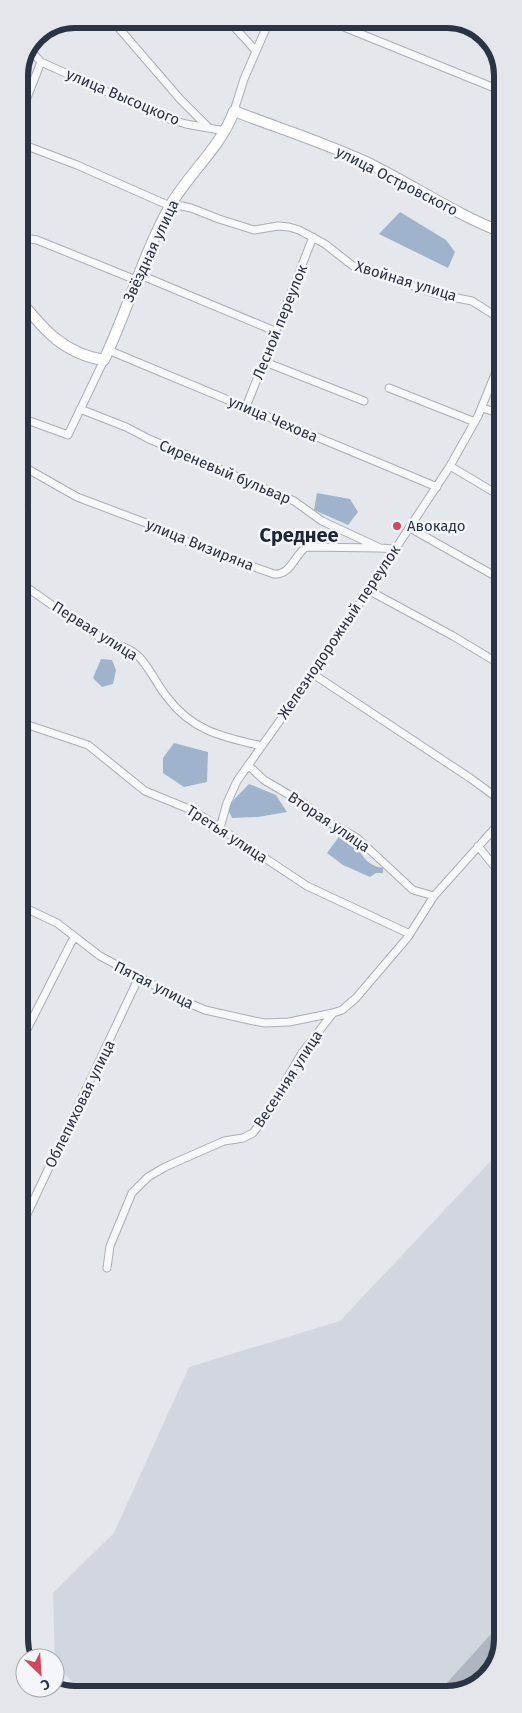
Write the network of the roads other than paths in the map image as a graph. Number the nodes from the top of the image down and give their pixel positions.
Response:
1 (118, 28) edge
2 (235, 28) edge
3 (266, 28) edge
4 (346, 28) edge
5 (256, 51) junction
6 (33, 53) edge
7 (41, 62) junction
8 (494, 88) edge
9 (28, 95) edge
10 (234, 111) junction
11 (208, 127) junction
12 (224, 131) junction
13 (28, 146) edge
14 (170, 206) junction
15 (494, 228) edge
16 (314, 237) junction
17 (28, 240) edge
18 (137, 277) junction
19 (28, 310) edge
20 (494, 315) edge
21 (277, 332) junction
22 (106, 355) junction
23 (265, 362) junction
24 (494, 377) edge
25 (389, 388) dead end
26 (364, 401) dead end
27 (246, 407) junction
28 (482, 408) junction
29 (80, 409) junction
30 (494, 412) edge
31 (28, 420) edge
32 (475, 422) junction
33 (450, 466) junction
34 (28, 469) edge
35 (437, 487) junction
36 (494, 492) edge
37 (410, 528) junction
38 (380, 548) junction
39 (395, 549) junction
40 (494, 575) edge
41 (28, 588) edge
42 (368, 590) junction
43 (494, 661) edge
44 (313, 674) junction
45 (28, 725) edge
46 (262, 746) junction
47 (248, 765) junction
48 (494, 795) edge
49 (220, 828) junction
50 (494, 829) edge
51 (478, 846) junction
52 (494, 866) edge
53 (434, 896) junction
54 (28, 909) edge
55 (410, 934) junction
56 (74, 936) junction
57 (139, 977) junction
58 (333, 1013) junction
59 (28, 1029) edge
60 (28, 1212) edge
61 (107, 1268) dead end

1 - 11 street
2 - 5 street
3 - 5 street, Звёздная улица
4 - 8 street
5 - 10 street, Звёздная улица
6 - 7 street, улица Высоцкого
7 - 9 street
7 - 11 street, улица Высоцкого
10 - 12 street, Звёздная улица
10 - 15 street, улица Островского
11 - 12 street, улица Высоцкого
12 - 14 street, Звёздная улица
13 - 14 street, Хвойная улица
14 - 16 street, Хвойная улица
14 - 18 street, Звёздная улица
16 - 20 street, Хвойная улица
16 - 21 street, Лесной переулок
17 - 18 street
18 - 21 street
18 - 22 street, Звёздная улица
19 - 22 street
21 - 23 street, Лесной переулок
22 - 27 street, улица Чехова
22 - 29 street, Звёздная улица
23 - 26 street
23 - 27 street, Лесной переулок
24 - 28 street, Железнодорожный переулок
25 - 32 street
27 - 35 street, улица Чехова
28 - 30 street
28 - 32 street, Железнодорожный переулок
29 - 31 street, Звёздная улица
29 - 38 street, Сиреневый бульвар
32 - 33 street, Железнодорожный переулок
33 - 35 street, Железнодорожный переулок
33 - 36 street
34 - 38 street, улица Визиряна
35 - 37 street, Железнодорожный переулок
37 - 39 street, Железнодорожный переулок
37 - 40 street
38 - 39 street, Сиреневый бульвар
39 - 42 street, Железнодорожный переулок
41 - 46 street, Первая улица
42 - 43 street
42 - 44 street, Железнодорожный переулок
44 - 46 street, Железнодорожный переулок
44 - 48 street
45 - 49 street, Третья улица
46 - 47 street, Железнодорожный переулок
47 - 49 street, Железнодорожный переулок
47 - 53 street, Вторая улица
49 - 55 street, Третья улица
50 - 51 street
51 - 52 street
51 - 53 street
53 - 55 street, Весенняя улица
54 - 56 street, Пятая улица
55 - 58 street, Весенняя улица
56 - 57 street, Пятая улица
56 - 59 street
57 - 58 street, Пятая улица
57 - 60 street, Облепиховая улица
58 - 61 street, Весенняя улица

